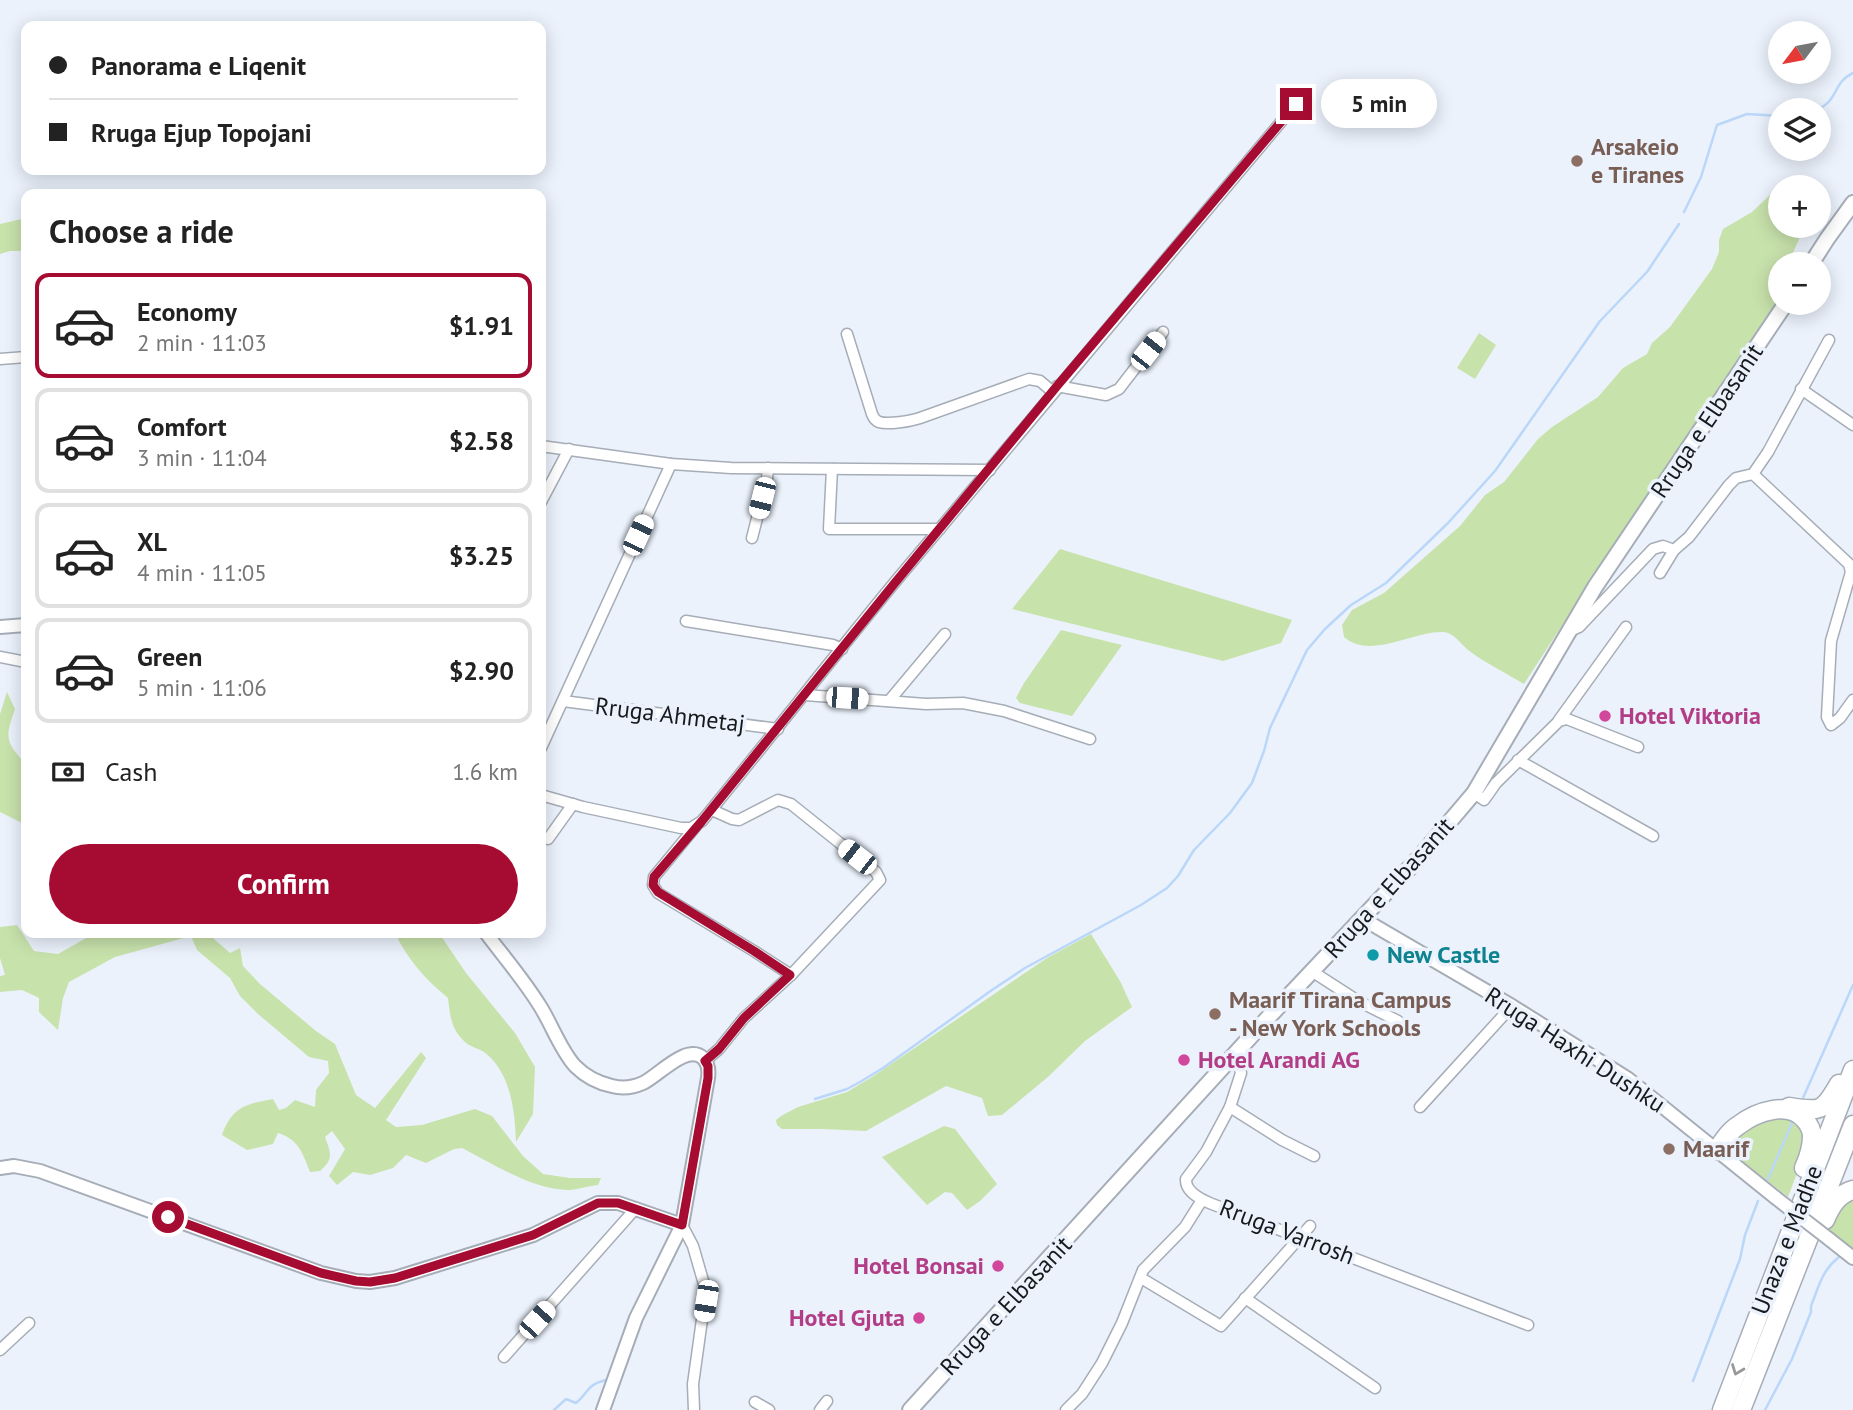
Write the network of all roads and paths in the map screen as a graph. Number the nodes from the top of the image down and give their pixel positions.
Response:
1 (1296, 104) dead end
2 (1853, 203) edge
3 (1819, 252) edge
4 (1778, 315) edge
5 (1163, 332) dead end
6 (848, 334) dead end
7 (1829, 340) dead end
8 (21, 357) edge
9 (0, 359) edge
10 (1055, 389) junction
11 (1801, 389) junction
12 (1853, 425) edge
13 (546, 447) edge
14 (569, 449) junction
15 (671, 464) junction
16 (768, 468) junction
17 (832, 469) junction
18 (990, 470) junction
19 (1753, 474) junction
20 (546, 493) edge
21 (940, 529) junction
22 (752, 538) dead end
23 (1674, 550) junction
24 (1660, 573) dead end
25 (686, 621) dead end
26 (21, 625) edge
27 (0, 627) edge
28 (1626, 627) dead end
29 (1568, 631) junction
30 (945, 634) dead end
31 (842, 649) junction
32 (0, 657) edge
33 (21, 661) edge
34 (805, 695) junction
35 (1853, 700) edge
36 (563, 701) junction
37 (889, 701) junction
38 (1559, 721) junction
39 (778, 729) junction
40 (546, 737) edge
41 (1090, 739) dead end
42 (1638, 747) dead end
43 (1518, 760) junction
44 (1474, 793) junction
45 (546, 796) edge
46 (573, 804) junction
47 (712, 810) junction
48 (696, 826) junction
49 (1653, 836) dead end
50 (548, 839) dead end
51 (1363, 919) junction
52 (490, 938) edge
53 (1313, 972) junction
54 (790, 975) junction
55 (1512, 1006) junction
56 (1398, 1021) dead end
57 (1232, 1057) junction
58 (1853, 1059) edge
59 (705, 1061) junction
60 (1853, 1070) edge
61 (1230, 1107) junction
62 (1420, 1107) dead end
63 (1853, 1125) edge
64 (1853, 1144) edge
65 (1714, 1147) junction
66 (1314, 1156) dead end
67 (1853, 1165) edge
68 (0, 1168) edge
69 (1853, 1190) edge
70 (1202, 1200) junction
71 (636, 1209) junction
72 (682, 1225) junction
73 (1310, 1226) dead end
74 (1299, 1237) junction
75 (1853, 1258) edge
76 (1141, 1278) junction
77 (1245, 1298) junction
78 (29, 1323) dead end
79 (1528, 1325) dead end
80 (1752, 1331) junction
81 (1769, 1339) junction
82 (0, 1350) edge
83 (504, 1357) dead end
84 (1375, 1388) dead end
85 (827, 1401) dead end
86 (755, 1402) dead end
87 (603, 1410) edge
88 (694, 1410) edge
89 (769, 1410) edge
90 (820, 1410) edge
91 (910, 1410) edge
92 (1066, 1410) edge
93 (1722, 1410) edge
94 (1741, 1410) edge

1 - 10 street
2 - 3 main road
4 - 29 main road, Rruga e Elbasanit
5 - 10 street
6 - 10 street
7 - 11 street
8 - 9 street
10 - 18 street
11 - 12 street
11 - 19 street
13 - 14 street
14 - 15 street
14 - 20 street
15 - 16 street
15 - 36 street
16 - 17 street
16 - 22 street
17 - 18 street
17 - 21 street
18 - 21 street
19 - 23 street
19 - 35 street
21 - 31 street
23 - 24 street
23 - 29 street
25 - 31 street
26 - 27 street
28 - 38 street
29 - 44 main road, Rruga e Elbasanit
30 - 37 street
31 - 34 street
32 - 33 street
34 - 37 street
34 - 39 street
36 - 39 street, Rruga Ahmetaj
36 - 40 street
37 - 41 street
38 - 42 street
38 - 43 street
39 - 47 street
43 - 44 street
43 - 49 street
44 - 51 main road, Rruga e Elbasanit
45 - 46 street
46 - 48 street
46 - 50 street
47 - 48 street
47 - 54 street
48 - 54 street
51 - 53 main road, Rruga e Elbasanit
51 - 55 street, Rruga Haxhi Dushku
52 - 59 street
53 - 56 street
53 - 57 main road, Rruga e Elbasanit
54 - 59 street
55 - 62 street
55 - 65 street, Rruga Haxhi Dushku
57 - 61 street, Rruga Varrosh
57 - 91 main road, Rruga e Elbasanit
58 - 65 highway
59 - 72 street
60 - 80 highway, Unaza e Madhe
61 - 66 street
61 - 70 street, Rruga Varrosh
63 - 81 highway, Unaza e Madhe
64 - 67 highway
65 - 75 street, Rruga Haxhi Dushku, bridge
65 - 80 highway
68 - 71 street
69 - 81 highway
70 - 74 street, Rruga Varrosh
70 - 76 street
71 - 72 street
71 - 83 street
72 - 87 street
72 - 88 street
73 - 74 street
74 - 77 street
74 - 79 street, Rruga Varrosh
76 - 77 street
76 - 92 street
77 - 84 street
78 - 82 street
80 -> 93 highway, Unaza e Madhe
81 - 94 highway, Unaza e Madhe
85 - 90 street
86 - 89 street

